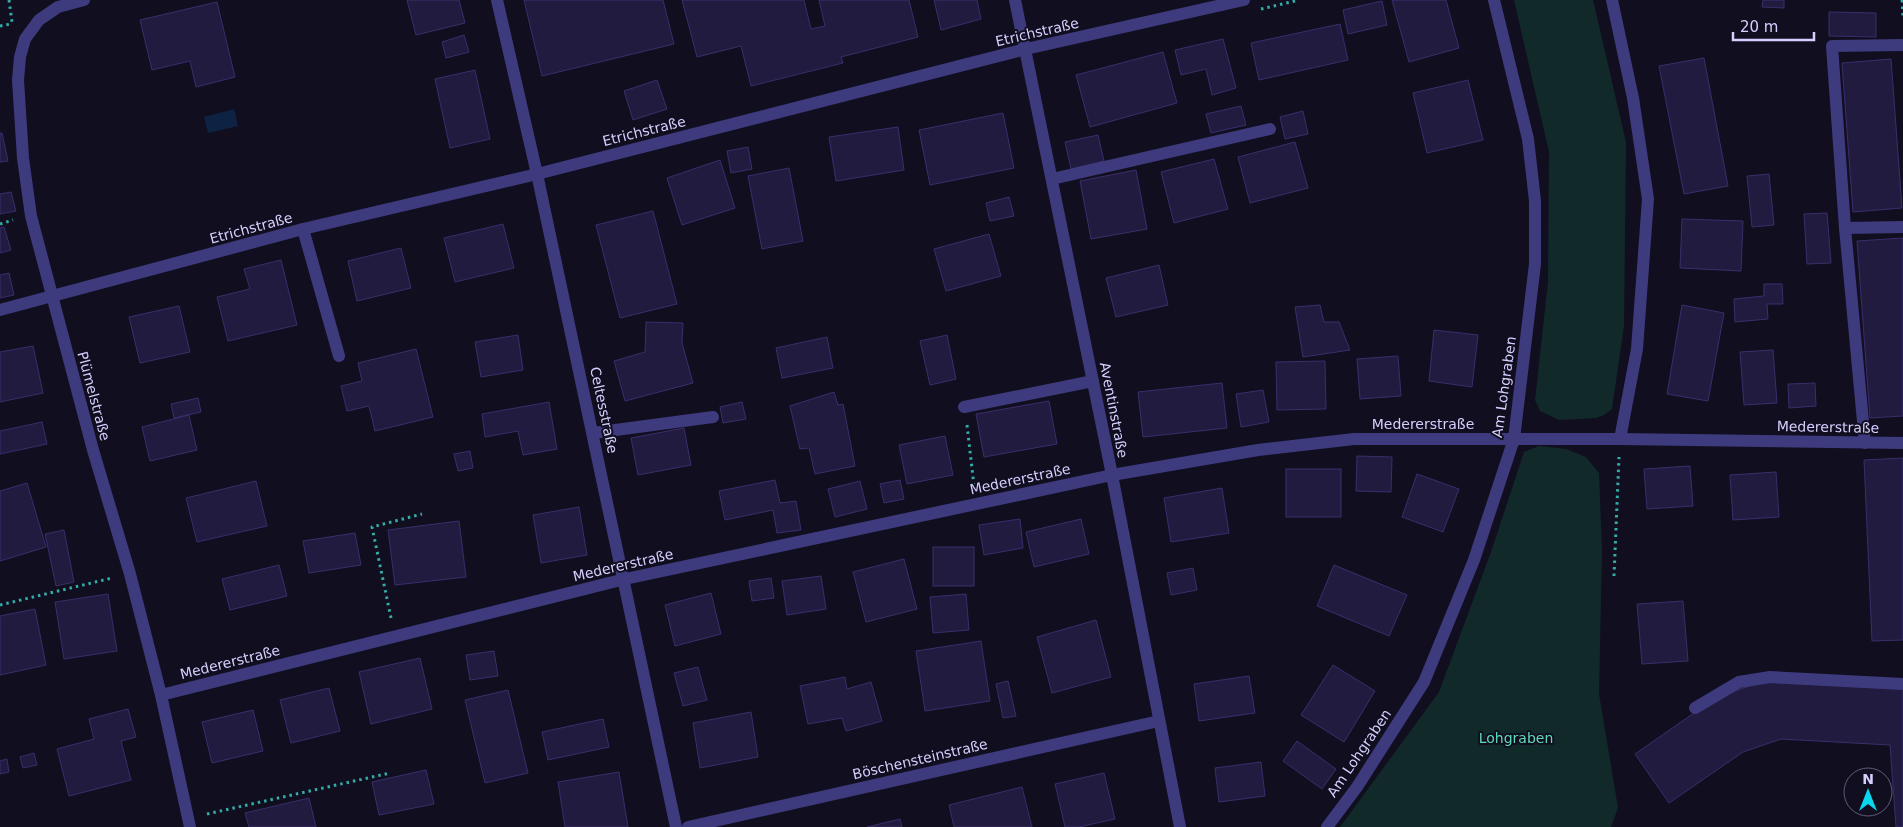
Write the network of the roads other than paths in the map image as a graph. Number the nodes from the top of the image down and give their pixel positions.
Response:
1 (84, 0) edge
2 (497, 0) edge
3 (1015, 0) edge
4 (1244, 0) edge
5 (1494, 0) edge
6 (1612, 0) edge
7 (1903, 45) edge
8 (1026, 49) junction
9 (1270, 129) dead end
10 (538, 174) junction
11 (1052, 179) junction
12 (1903, 227) edge
13 (1845, 228) junction
14 (303, 229) junction
15 (52, 296) junction
16 (0, 310) edge
17 (339, 356) dead end
18 (1093, 381) junction
19 (964, 407) road end
20 (714, 417) dead end
21 (593, 433) junction
22 (1514, 439) junction
23 (1620, 439) junction
24 (1865, 443) junction
25 (1903, 443) edge
26 (1112, 475) junction
27 (625, 579) junction
28 (1903, 684) edge
29 (161, 695) junction
30 (1695, 708) dead end
31 (1159, 720) junction
32 (189, 823) edge
33 (676, 827) edge
34 (688, 827) edge
35 (1180, 827) edge
36 (1327, 827) edge

1 - 15 street, Plümelstraße
2 - 10 street, Celtesstraße
3 - 8 street, Aventinstraße
4 - 8 street, Etrichstraße
5 - 22 street, Am Lohgraben
6 - 23 street
7 - 13 street
8 - 10 street, Etrichstraße
8 - 11 street, Aventinstraße
9 - 11 street
10 - 14 street, Etrichstraße
10 - 21 street, Celtesstraße
11 - 18 street, Aventinstraße
12 - 13 street
13 - 24 street
14 - 15 street, Etrichstraße
14 - 17 street
15 - 16 street, Etrichstraße
15 - 29 street, Plümelstraße
18 - 19 street
18 - 26 street, Aventinstraße
20 - 21 street
21 - 27 street, Celtesstraße
22 - 23 street, Medererstraße
22 - 26 street, Medererstraße
22 - 36 street, Am Lohgraben
23 - 24 street, Medererstraße
24 - 25 street, Medererstraße
26 - 27 street, Medererstraße
26 - 31 street, Aventinstraße
27 - 29 street, Medererstraße
27 - 33 street, Celtesstraße
28 - 30 street
29 - 32 street, Plümelstraße
31 - 34 street, Böschensteinstraße
31 - 35 street, Aventinstraße

